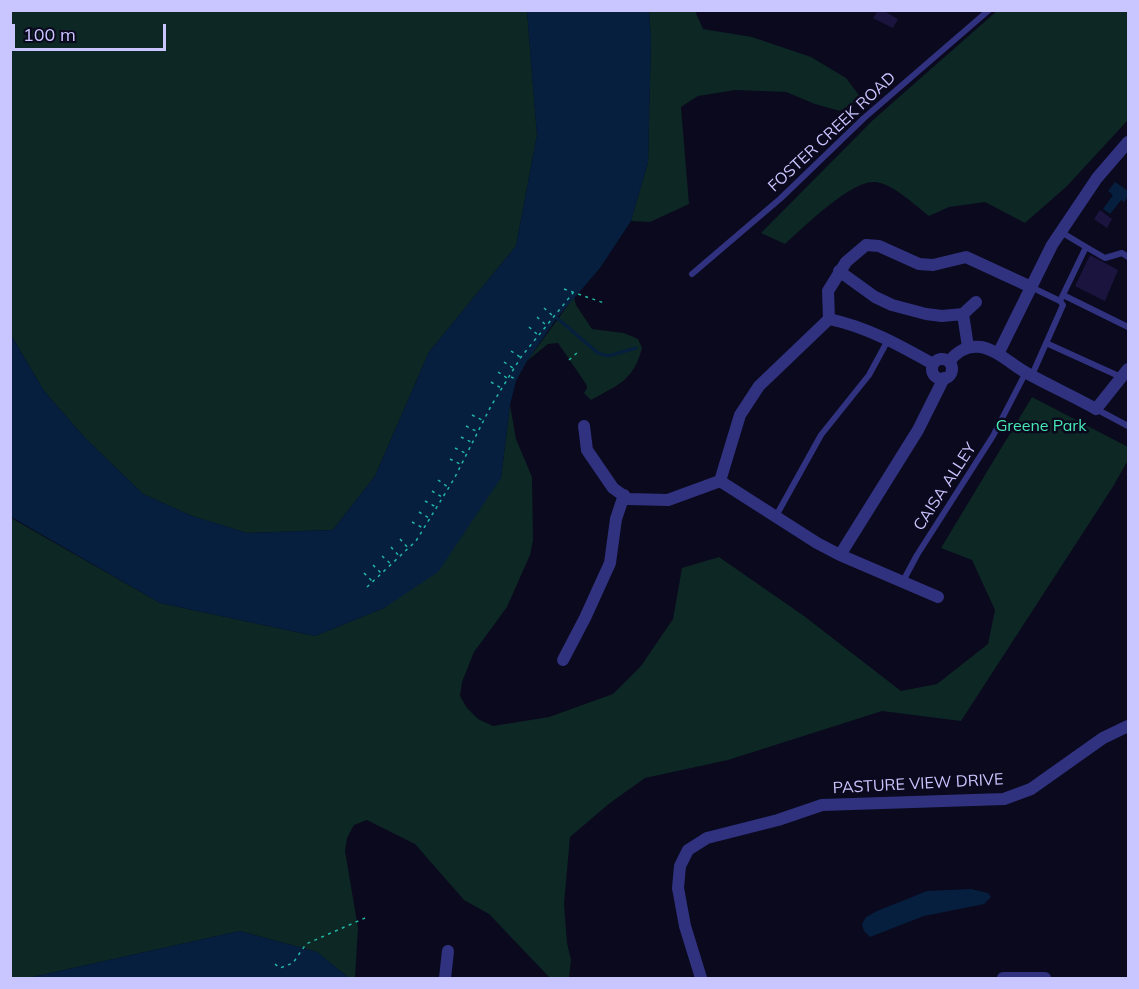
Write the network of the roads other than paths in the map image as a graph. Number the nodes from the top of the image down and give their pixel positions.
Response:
1 (989, 10) edge
2 (1128, 142) edge
3 (1060, 232) junction
4 (1086, 247) junction
5 (1128, 257) edge
6 (839, 272) junction
7 (692, 274) dead end
8 (1031, 287) junction
9 (1061, 298) junction
10 (976, 303) dead end
11 (963, 314) junction
12 (829, 320) junction
13 (1128, 327) edge
14 (888, 339) junction
15 (1046, 343) junction
16 (968, 347) junction
17 (998, 354) junction
18 (948, 362) junction
19 (933, 364) junction
20 (1125, 373) edge
21 (1029, 374) junction
22 (944, 378) junction
23 (1096, 409) junction
24 (584, 426) dead end
25 (1128, 426) edge
26 (720, 480) junction
27 (624, 495) junction
28 (776, 516) junction
29 (840, 555) junction
30 (902, 583) junction
31 (938, 597) dead end
32 (563, 660) dead end
33 (1128, 726) edge
34 (448, 951) dead end
35 (445, 978) edge
36 (701, 978) edge
37 (1003, 978) edge
38 (1044, 978) edge

1 - 7 lane, FOSTER CREEK ROAD
2 - 3 street
3 - 4 lane
3 - 8 street
4 - 5 lane
4 - 9 lane, CAISA ALLEY
6 - 8 street
6 - 11 street
6 - 12 street
8 - 9 lane
8 - 17 street
9 - 13 lane
9 - 15 lane, CAISA ALLEY
10 - 11 street
11 - 16 street
12 - 14 street
12 - 26 street
14 - 19 street
14 - 28 lane
15 - 20 lane
15 - 21 lane, CAISA ALLEY
16 - 17 street
16 - 18 street
17 - 21 street
18 - 19 street
18 - 22 street
19 - 22 street
20 - 23 street
21 - 23 street
21 - 30 lane, CAISA ALLEY
22 - 29 street
23 - 25 lane
24 - 27 street
26 - 27 street
26 - 28 street
27 - 32 street
28 - 29 street
29 - 30 street
30 - 31 street
33 - 36 street, PASTURE VIEW DRIVE
34 - 35 street
37 - 38 street

